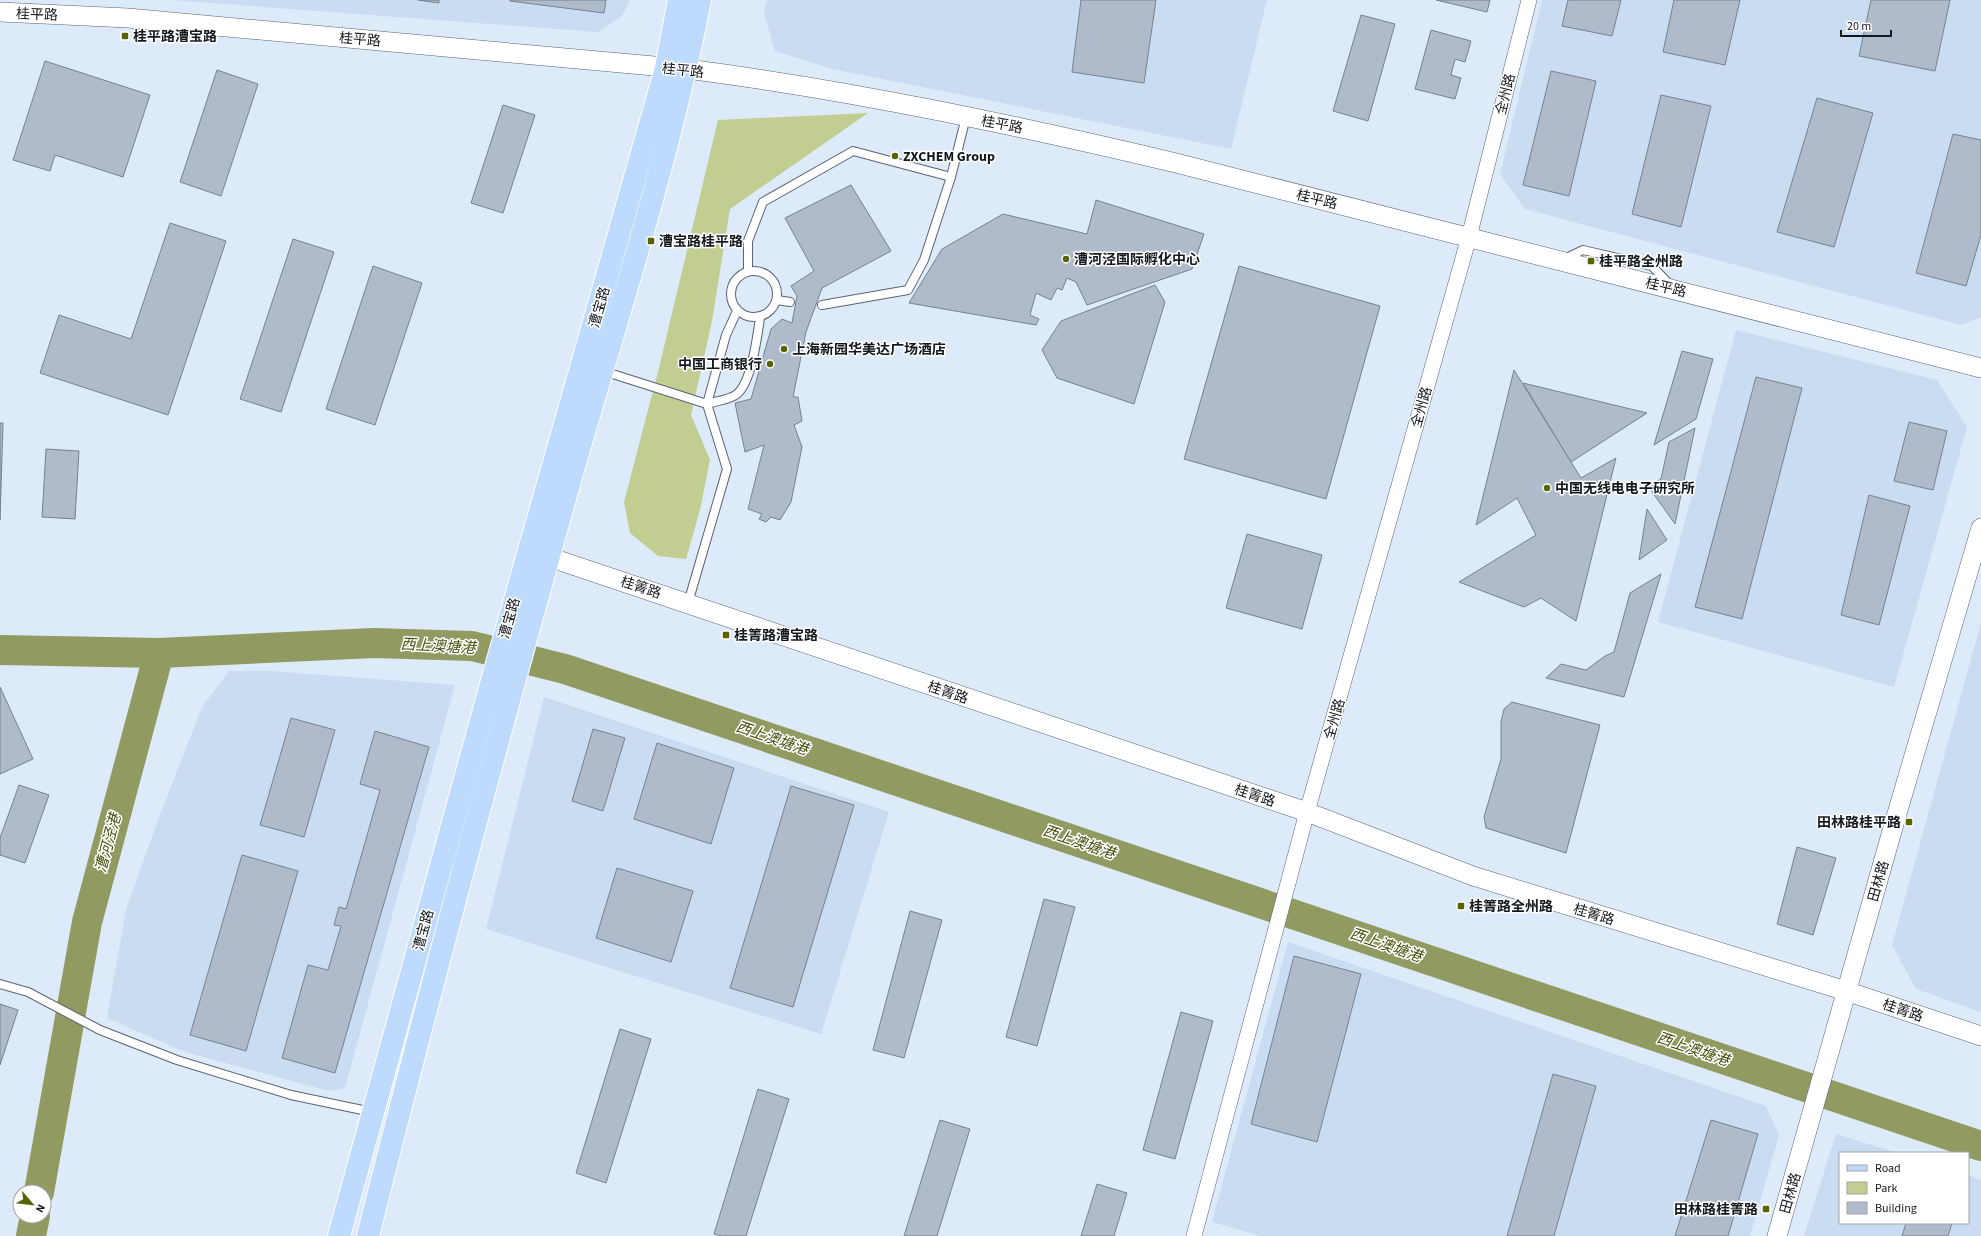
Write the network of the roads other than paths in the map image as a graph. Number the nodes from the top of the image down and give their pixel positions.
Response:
1 (679, 0) edge
2 (700, 0) edge
3 (1529, 0) edge
4 (0, 12) edge
5 (676, 69) junction
6 (966, 116) junction
7 (951, 177) junction
8 (1469, 237) junction
9 (748, 271) junction
10 (778, 300) junction
11 (790, 302) dead end
12 (822, 306) dead end
13 (737, 311) junction
14 (760, 318) junction
15 (1981, 368) edge
16 (601, 371) junction
17 (707, 404) junction
18 (1981, 528) edge
19 (539, 553) junction
20 (688, 603) junction
21 (1307, 812) junction
22 (0, 984) edge
23 (1846, 991) junction
24 (1981, 1036) edge
25 (373, 1113) junction
26 (1197, 1235) edge
27 (339, 1236) edge
28 (368, 1236) edge
29 (1777, 1236) edge

1 - 5 main road, 漕宝路
2 - 5 main road, 漕宝路
3 - 8 street, 全州路
4 - 5 street, 桂平路
5 - 6 street, 桂平路
5 - 16 main road, 漕宝路
5 - 19 main road, 漕宝路
6 - 7 lane
6 - 8 street, 桂平路
7 - 9 lane
7 - 12 lane
8 - 15 street, 桂平路
8 - 21 street, 全州路
9 - 10 lane
9 - 13 lane
10 - 11 lane
10 - 14 lane
13 - 14 lane
13 - 17 lane
14 - 17 lane
16 - 17 lane
16 - 19 main road, 漕宝路
17 - 20 lane
18 - 23 street, 田林路
19 - 20 street, 桂箐路
19 - 25 main road, 漕宝路
19 - 28 main road, 漕宝路
20 - 21 street, 桂箐路
21 - 23 street, 桂箐路
21 - 26 street, 全州路
22 - 25 lane
23 - 24 street, 桂箐路
23 - 29 street, 田林路
25 - 27 main road, 漕宝路

